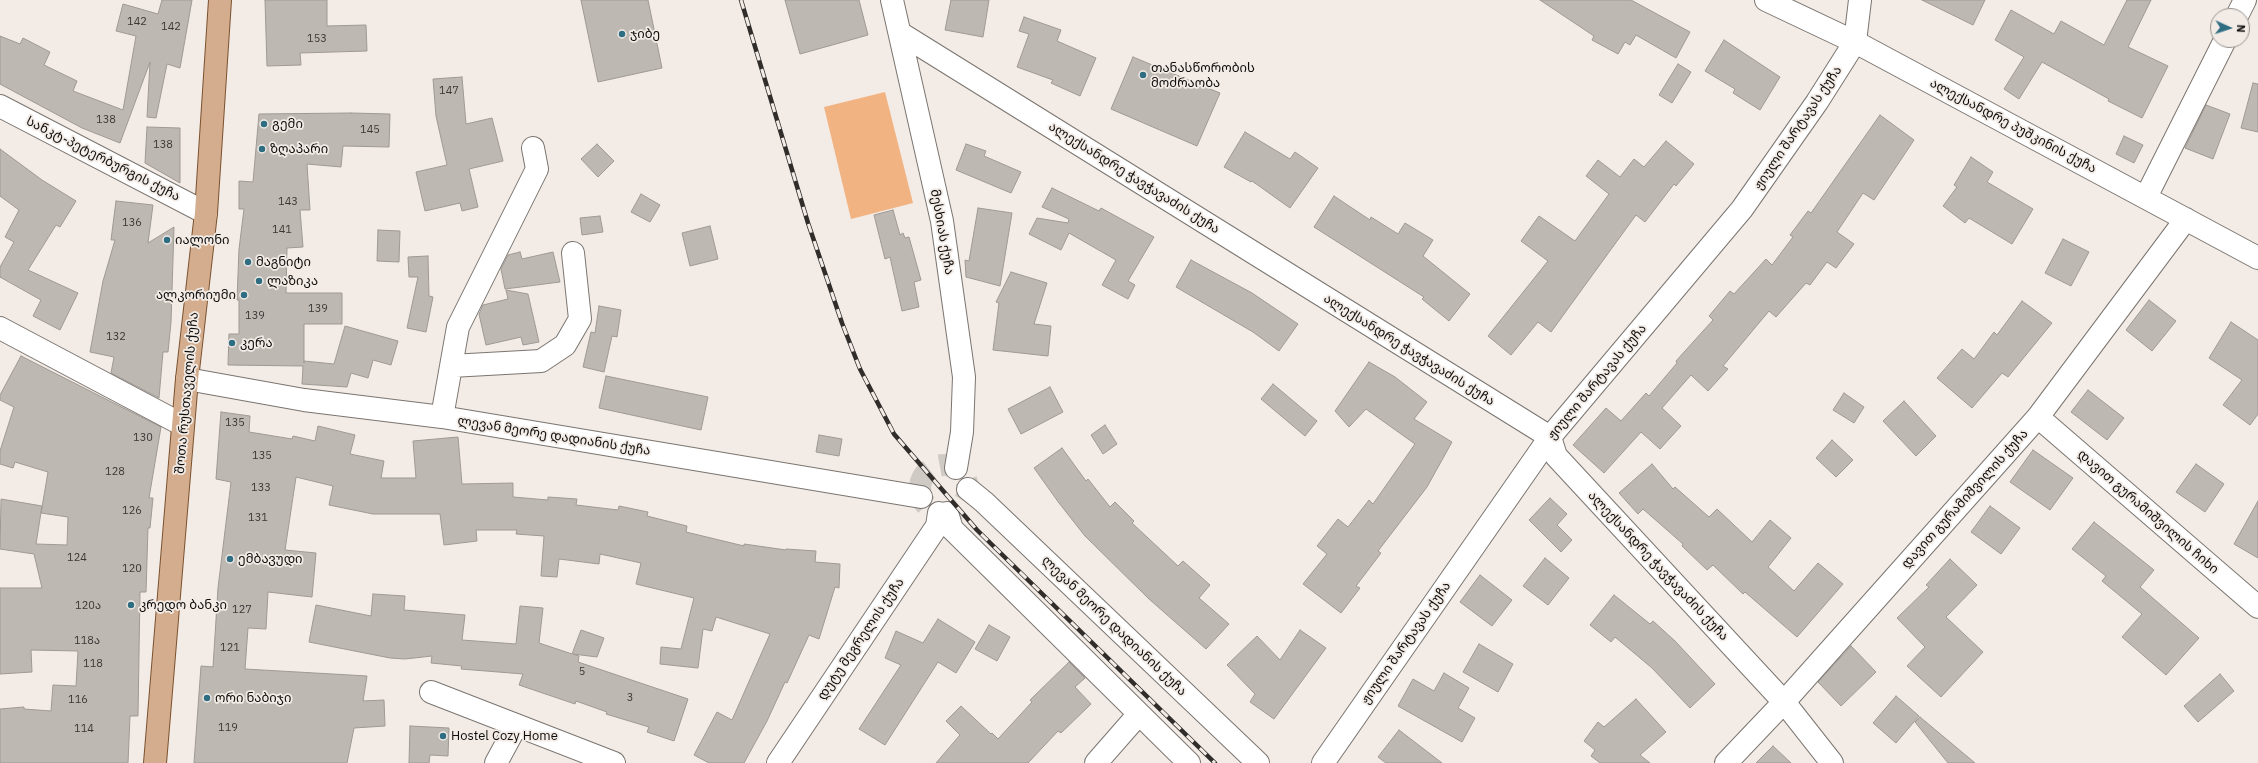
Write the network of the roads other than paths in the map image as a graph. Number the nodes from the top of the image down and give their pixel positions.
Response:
1 (220, 0) edge
2 (892, 0) edge
3 (1766, 0) edge
4 (1860, 0) edge
5 (900, 33) junction
6 (1855, 42) junction
7 (2221, 48) edge
8 (0, 106) edge
9 (533, 148) dead end
10 (2146, 197) junction
11 (206, 213) junction
12 (2186, 219) junction
13 (573, 253) dead end
14 (2258, 258) edge
15 (0, 328) edge
16 (451, 366) junction
17 (187, 379) junction
18 (2038, 417) junction
19 (442, 418) junction
20 (183, 425) junction
21 (1550, 437) junction
22 (956, 468) tunnel mouth
23 (968, 490) tunnel mouth
24 (921, 497) dead end
25 (2258, 607) edge
26 (431, 692) dead end
27 (1784, 702) junction
28 (1138, 715) junction
29 (516, 726) junction
30 (155, 763) edge
31 (496, 763) edge
32 (614, 763) edge
33 (778, 763) edge
34 (1096, 763) edge
35 (1189, 763) edge
36 (1258, 763) edge
37 (1323, 763) edge
38 (1726, 763) edge
39 (1832, 763) edge

1 - 11 main road, შოთა რუსთაველის ქუჩა
2 - 5 street, მესხიას ქუჩა
3 - 6 street, ალექსანდრე პუშკინის ქუჩა
4 - 6 street, ჟიული შარტავას ქუჩა
5 - 21 street, ალექსანდრე ჭავჭავაძის ქუჩა
5 - 22 street, მესხიას ქუჩა
6 - 10 street, ალექსანდრე პუშკინის ქუჩა
6 - 21 street, ჟიული შარტავას ქუჩა
7 - 10 street
8 - 11 street, სანკტ-პეტერბურგის ქუჩა
9 - 16 street
10 - 12 street, ალექსანდრე პუშკინის ქუჩა
11 - 17 main road, შოთა რუსთაველის ქუჩა
12 - 14 street, ალექსანდრე პუშკინის ქუჩა
12 - 18 street, დავით გურამიშვილის ქუჩა
13 - 16 street
15 - 20 street
16 - 19 street
17 - 19 street, ლევან მეორე დადიანის ქუჩა
17 - 20 main road, შოთა რუსთაველის ქუჩა
18 - 25 street, დავით გურამიშვილის ჩიხი
18 - 27 street, დავით გურამიშვილის ქუჩა
19 - 24 street, ლევან მეორე დადიანის ქუჩა
20 - 30 main road, შოთა რუსთაველის ქუჩა
21 - 27 street, ალექსანდრე ჭავჭავაძის ქუჩა
21 - 37 street, ჟიული შარტავას ქუჩა
23 - 36 street, ლევან მეორე დადიანის ქუჩა
26 - 29 street
27 - 38 street, დავით გურამიშვილის ქუჩა
27 - 39 street, ალექსანდრე ჭავჭავაძის ქუჩა
28 - 33 street, დუტუ მეგრელის ქუჩა
28 - 34 street
28 - 35 street
29 - 31 street
29 - 32 street

